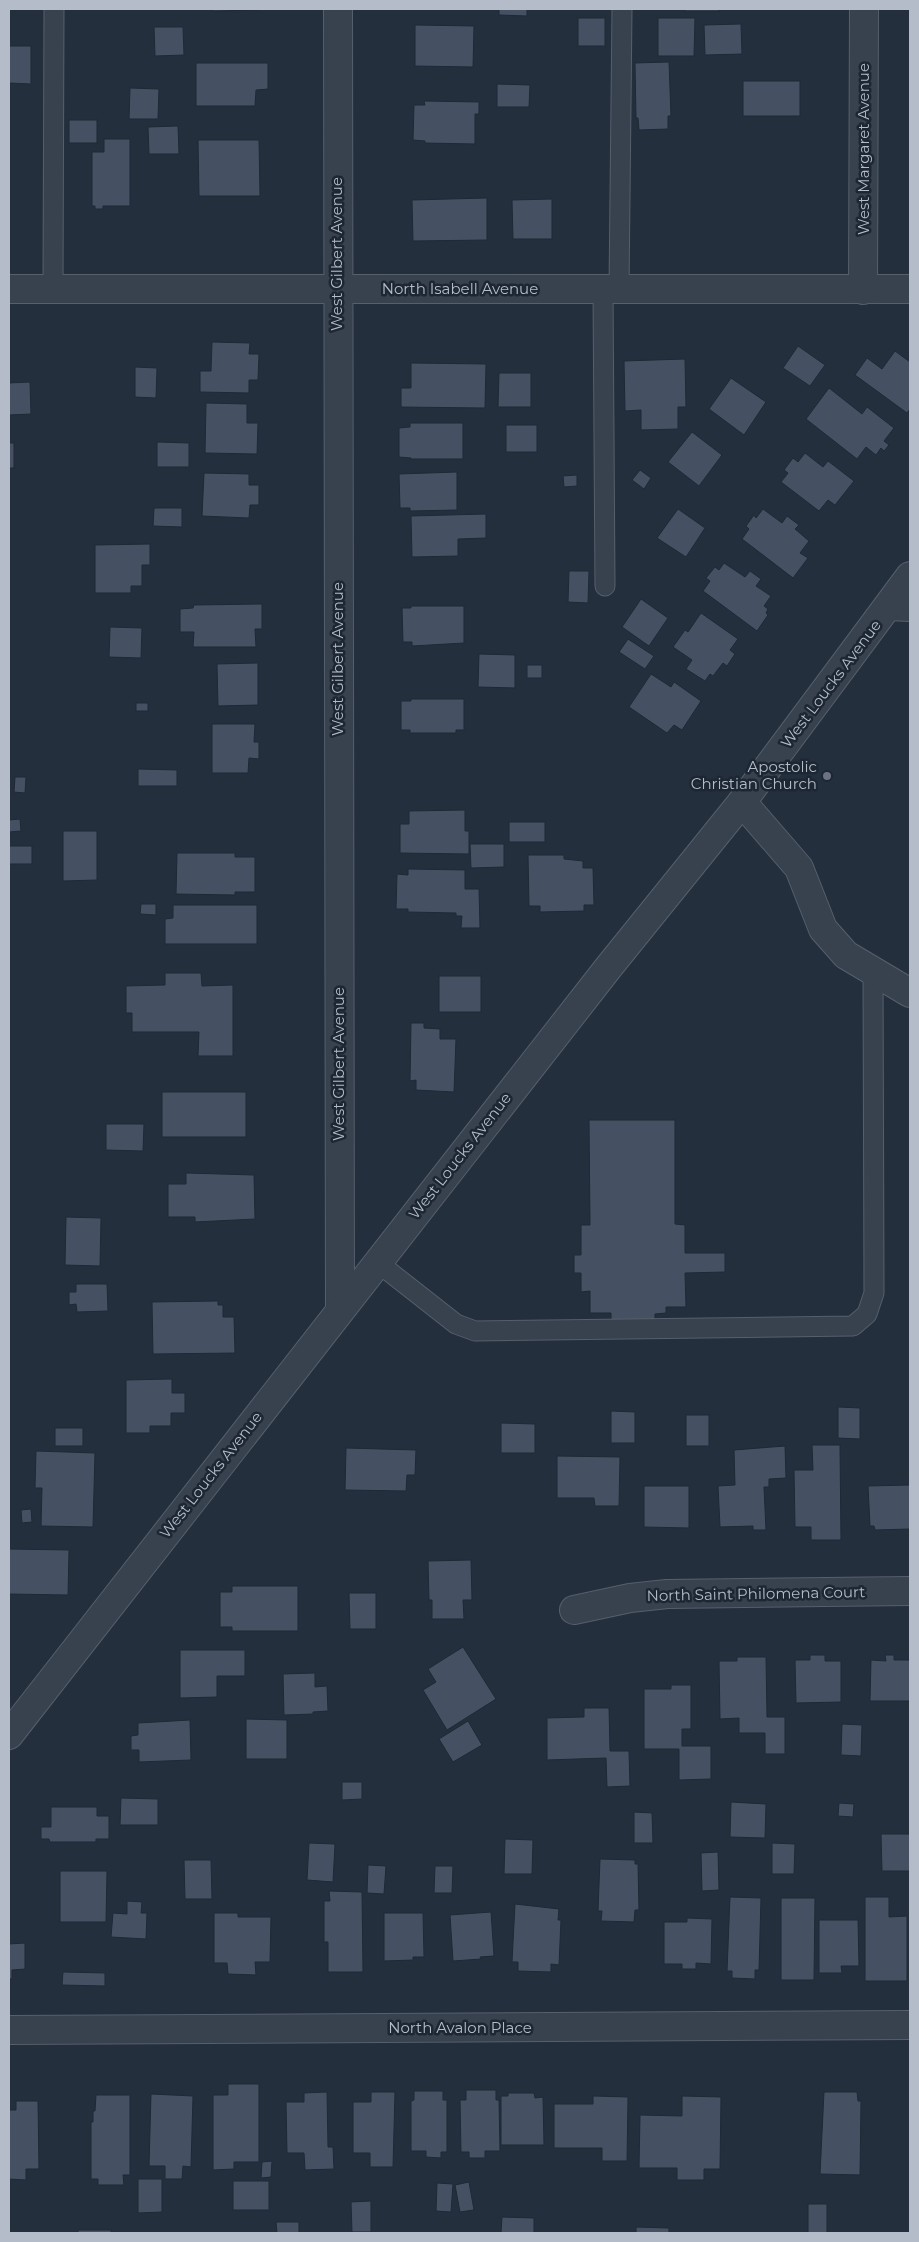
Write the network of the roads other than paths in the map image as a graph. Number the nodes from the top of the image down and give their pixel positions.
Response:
1 (54, 9) edge
2 (338, 9) edge
3 (622, 9) edge
4 (864, 9) edge
5 (9, 289) edge
6 (53, 289) junction
7 (337, 289) junction
8 (910, 289) edge
9 (611, 290) junction
10 (863, 290) junction
11 (910, 576) edge
12 (605, 586) dead end
13 (900, 606) edge
14 (742, 802) junction
15 (873, 972) junction
16 (910, 993) edge
17 (377, 1262) junction
18 (340, 1309) junction
19 (910, 1591) edge
20 (574, 1610) dead end
21 (9, 1735) edge
22 (910, 2025) edge
23 (9, 2030) edge

1 - 6 lane
2 - 7 street, West Gilbert Avenue
3 - 9 lane
4 - 10 street, West Margaret Avenue
5 - 6 street, North Isabell Avenue
6 - 7 street, North Isabell Avenue
7 - 9 street, North Isabell Avenue
7 - 18 street, West Gilbert Avenue
8 - 10 street, North Isabell Avenue
9 - 10 street, North Isabell Avenue
9 - 12 lane
11 - 13 street, West Loucks Avenue
13 - 14 street, West Loucks Avenue
14 - 15 street
14 - 17 street, West Loucks Avenue
15 - 16 street
15 - 17 lane
17 - 18 street, West Loucks Avenue
18 - 21 street, West Loucks Avenue
19 - 20 street, North Saint Philomena Court
22 - 23 street, North Avalon Place

